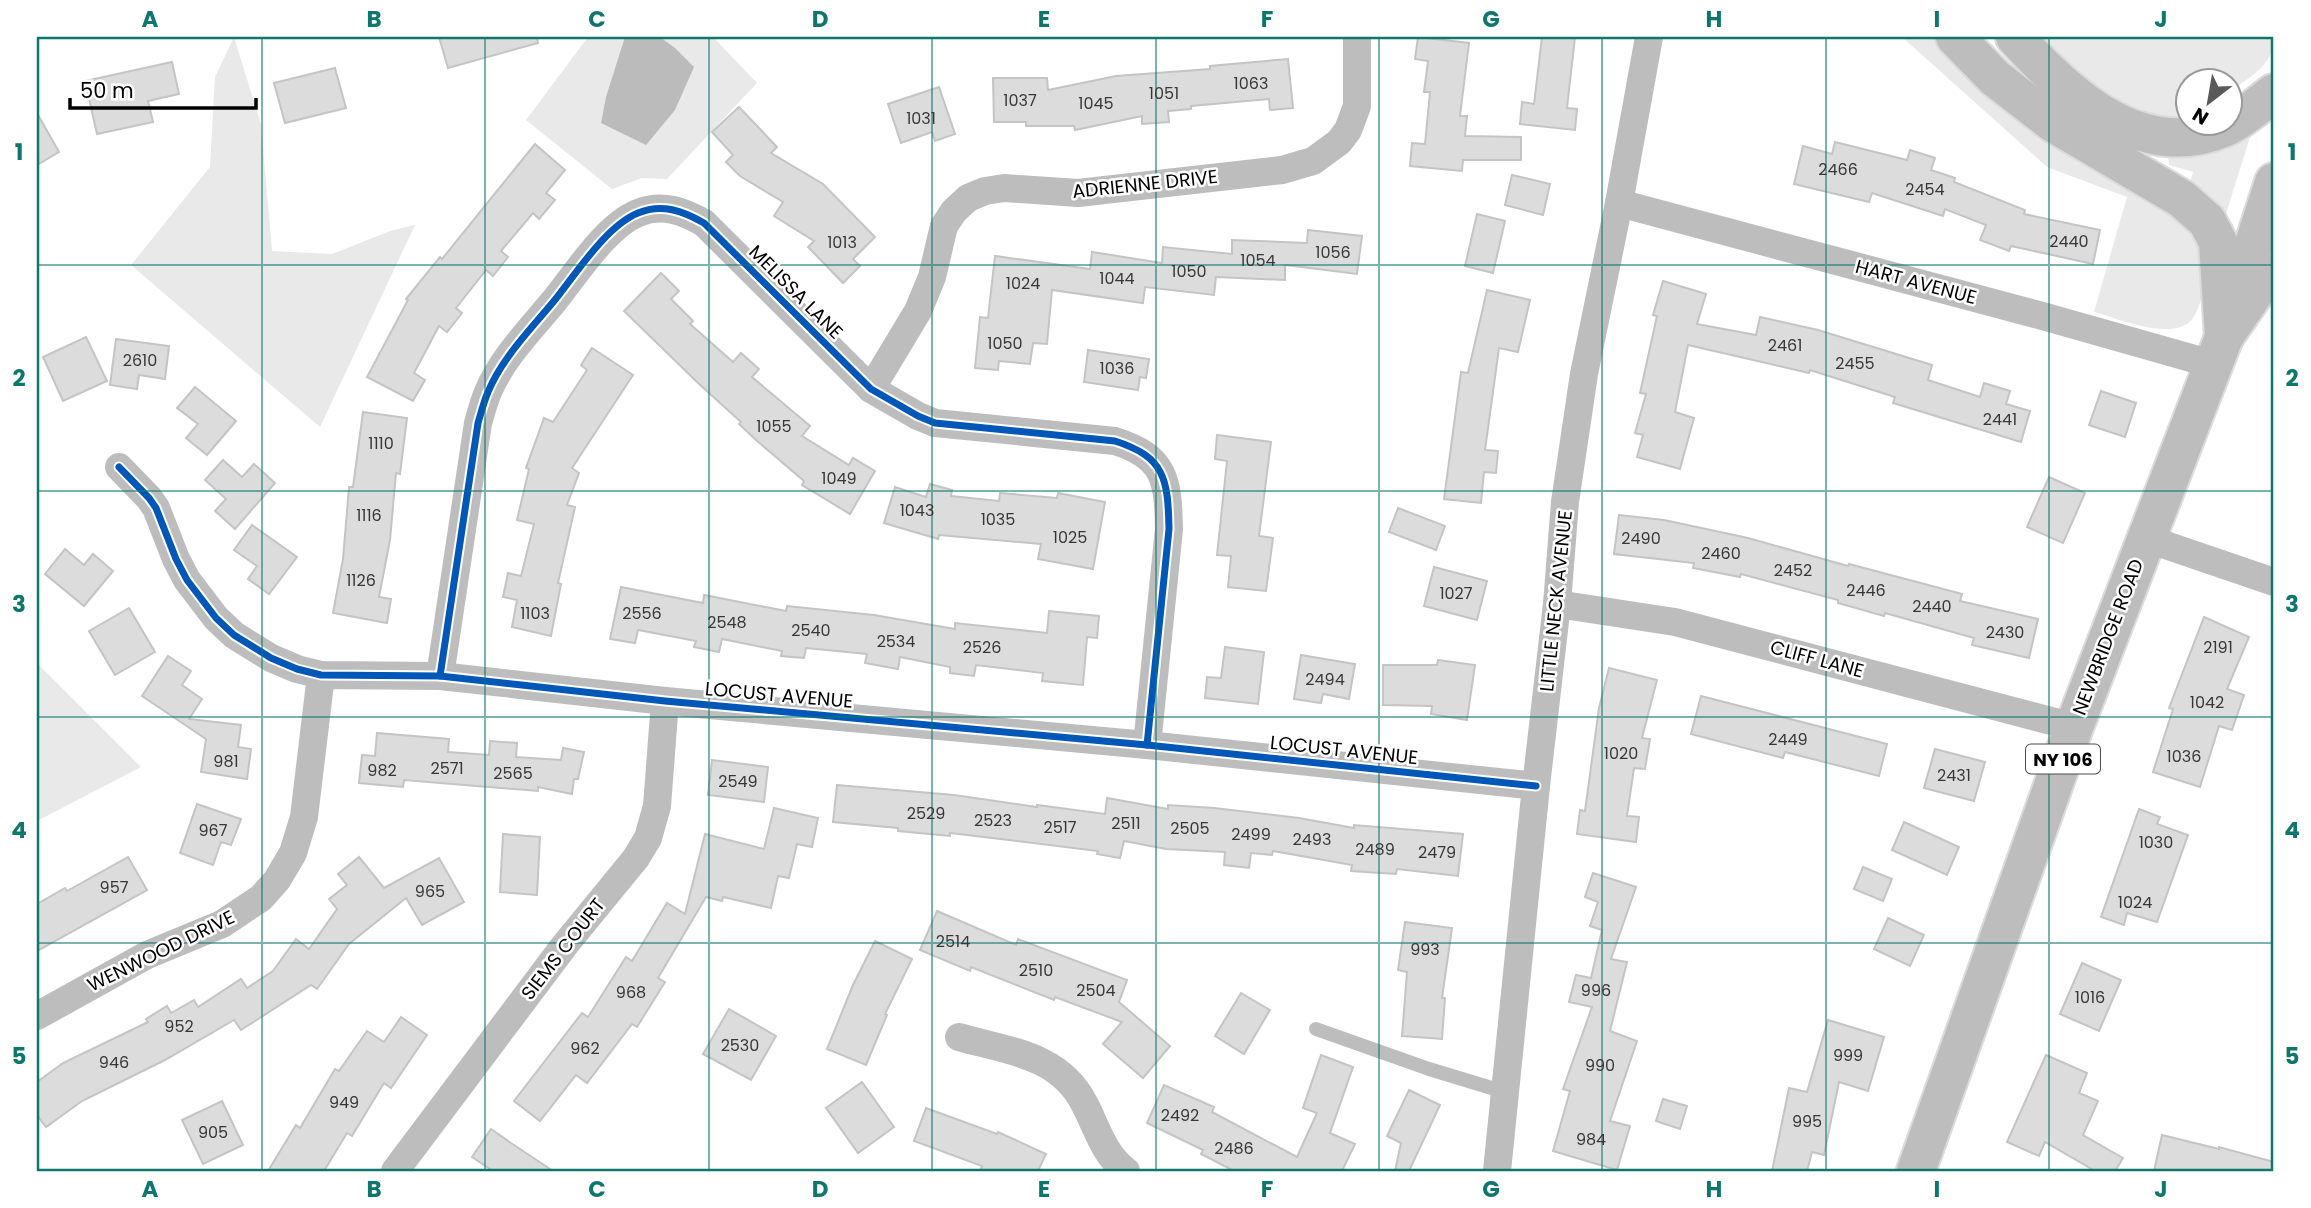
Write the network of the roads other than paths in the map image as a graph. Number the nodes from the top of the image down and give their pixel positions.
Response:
1 (1357, 37) edge
2 (1649, 37) edge
3 (1955, 37) edge
4 (2015, 37) edge
5 (2274, 93) edge
6 (2274, 182) edge
7 (1619, 203) junction
8 (2274, 274) edge
9 (2218, 350) junction
10 (871, 389) junction
11 (119, 467) dead end
12 (2145, 538) junction
13 (2274, 583) edge
14 (1557, 604) junction
15 (321, 675) junction
16 (440, 676) junction
17 (666, 701) junction
18 (2074, 727) junction
19 (1147, 745) junction
20 (1536, 786) junction
21 (37, 1016) edge
22 (1316, 1029) dead end
23 (960, 1037) dead end
24 (1505, 1091) junction
25 (404, 1168) edge
26 (1126, 1171) edge
27 (1497, 1171) edge
28 (1916, 1171) edge

1 - 10 street, ADRIENNE DRIVE
2 - 7 street, LITTLE NECK AVENUE
3 - 9 main road
4 - 5 main road
6 - 9 main road, NEWBRIDGE ROAD / NY 106
7 - 9 street, HART AVENUE
7 - 14 street, LITTLE NECK AVENUE
8 - 9 main road
9 - 12 main road, NEWBRIDGE ROAD / NY 106
10 - 16 street, MELISSA LANE
10 - 19 street, MELISSA LANE
11 - 15 street, LOCUST AVENUE
12 - 13 street
12 - 18 main road, NEWBRIDGE ROAD / NY 106
14 - 18 street, CLIFF LANE
14 - 20 street, LITTLE NECK AVENUE
15 - 16 street, LOCUST AVENUE
15 - 21 street, WENWOOD DRIVE
16 - 17 street, LOCUST AVENUE
17 - 19 street, LOCUST AVENUE
17 - 25 street, SIEMS COURT
18 - 28 main road, NEWBRIDGE ROAD / NY 106
19 - 20 street, LOCUST AVENUE
20 - 24 street, LITTLE NECK AVENUE
22 - 24 lane
23 - 26 street
24 - 27 street, LITTLE NECK AVENUE

